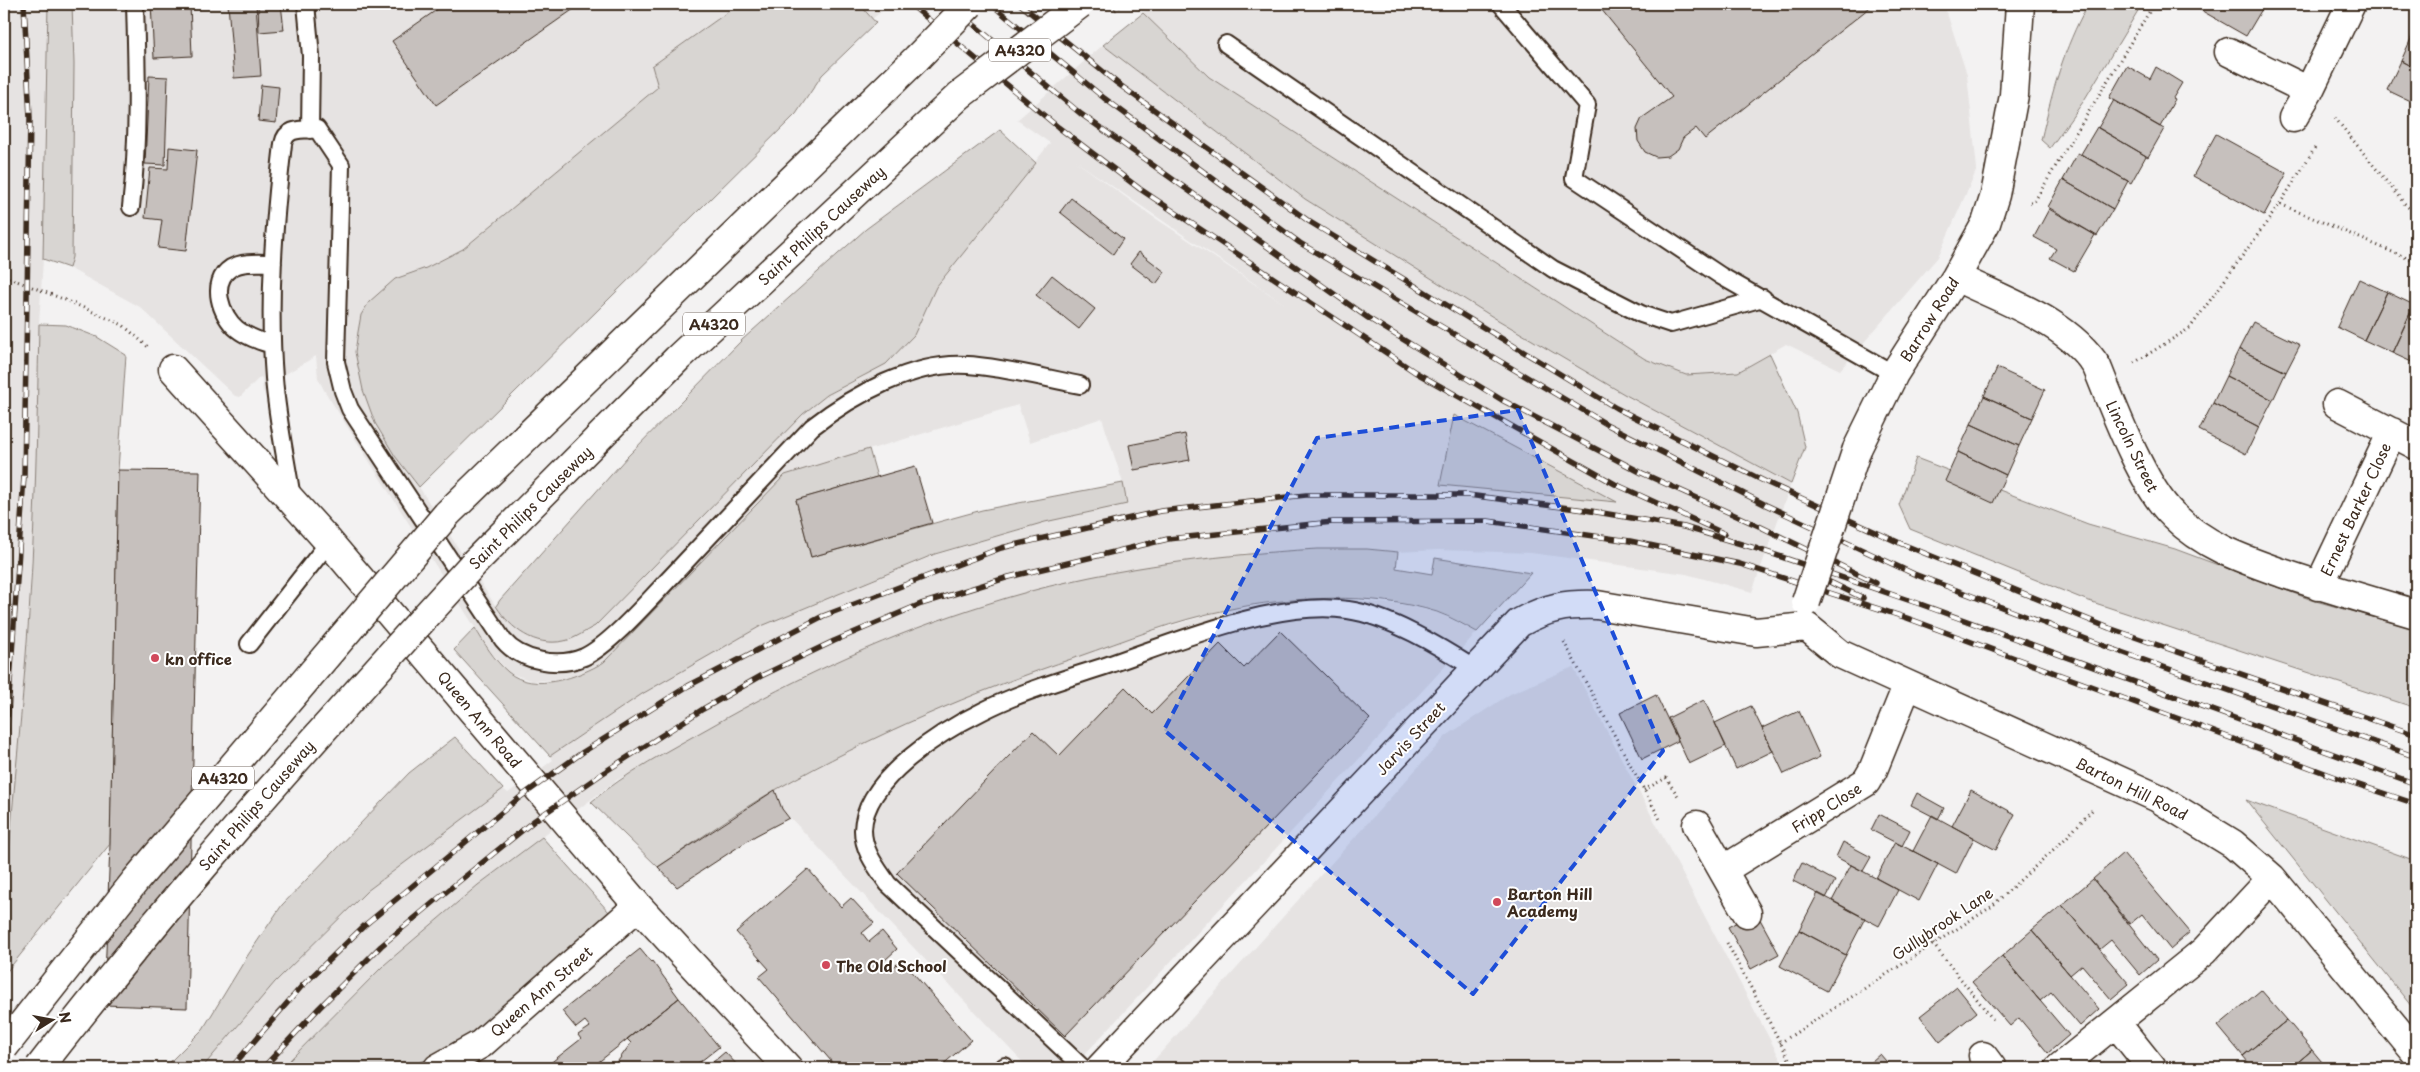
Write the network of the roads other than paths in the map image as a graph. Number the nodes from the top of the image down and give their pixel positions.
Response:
1 (135, 4) edge
2 (306, 4) edge
3 (970, 4) edge
4 (1080, 4) edge
5 (1501, 4) edge
6 (2020, 4) edge
7 (2350, 4) edge
8 (1226, 44) dead end
9 (2229, 52) dead end
10 (2309, 91) junction
11 (2293, 118) dead end
12 (310, 130) junction
13 (131, 207) dead end
14 (273, 263) junction
15 (1956, 277) junction
16 (1763, 298) junction
17 (272, 346) junction
18 (173, 369) road end
19 (1894, 374) junction
20 (1080, 385) dead end
21 (2337, 404) dead end
22 (2392, 432) junction
23 (2416, 445) edge
24 (292, 502) junction
25 (329, 542) junction
26 (2319, 586) junction
27 (2416, 614) edge
28 (1807, 615) junction
29 (249, 644) dead end
30 (1475, 668) junction
31 (1907, 686) junction
32 (1697, 825) dead end
33 (1723, 870) junction
34 (2272, 878) junction
35 (638, 906) junction
36 (1748, 913) dead end
37 (2116, 1023) junction
38 (4, 1047) edge
39 (2416, 1053) edge
40 (39, 1068) edge
41 (438, 1068) edge
42 (788, 1068) edge
43 (1082, 1068) edge
44 (1100, 1068) edge
45 (2059, 1068) edge
46 (2152, 1068) edge

1 - 13 lane
2 - 12 lane
3 - 38 street, A4320, bridge
4 - 40 street, Saint Philips Causeway / A4320, bridge
5 - 16 lane
6 - 15 street, Barrow Road
7 - 10 street
8 - 16 lane
9 - 10 street
10 - 11 street
12 - 14 lane
12 - 20 lane
14 - 17 lane
14 - 17 lane
15 - 19 street, Barrow Road
15 - 26 street, Lincoln Street
16 - 19 lane
17 - 24 lane
18 - 24 street, Queen Ann Road
19 - 28 street, Barrow Road, bridge
21 - 22 street, Ernest Barker Close
22 - 23 street, Ernest Barker Close
22 - 26 street, Ernest Barker Close
24 - 25 street, Queen Ann Road
25 - 29 lane
25 - 35 street, Queen Ann Road
26 - 27 street, Lincoln Street
28 - 30 street, Jarvis Street
28 - 31 street, Barton Hill Road
30 - 43 lane
30 - 44 street, Jarvis Street
31 - 33 street, Fripp Close
31 - 34 street, Barton Hill Road
32 - 33 street
33 - 36 street
34 - 37 street
34 - 39 street, Barton Hill Road
35 - 41 street, Queen Ann Street
35 - 42 street, Queen Ann Road
37 - 45 street
37 - 46 street

